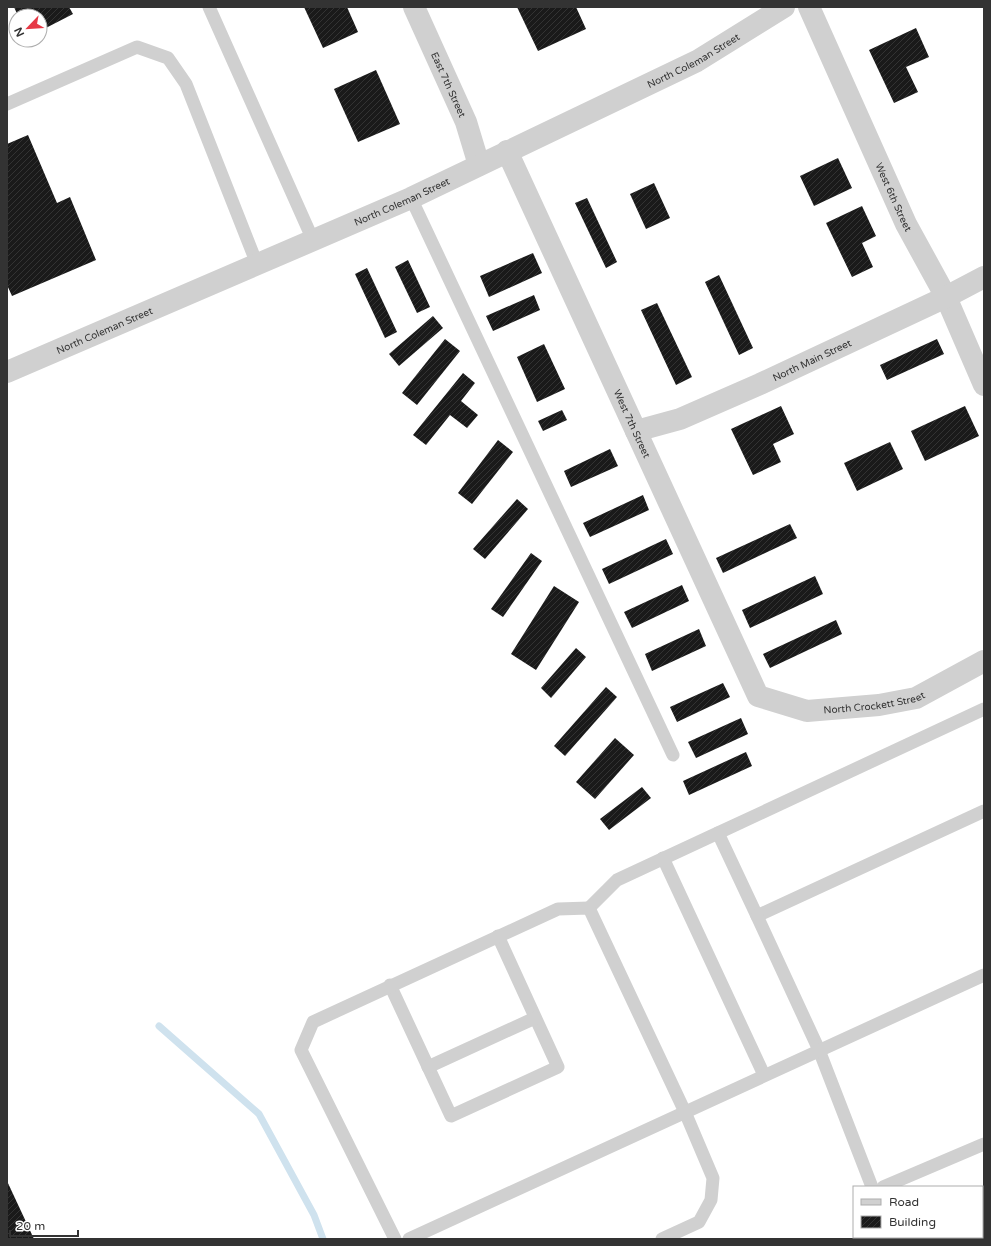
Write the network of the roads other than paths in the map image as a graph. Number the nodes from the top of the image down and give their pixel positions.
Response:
1 (209, 7) edge
2 (414, 7) edge
3 (784, 7) edge
4 (809, 7) edge
5 (7, 104) edge
6 (507, 151) junction
7 (479, 164) junction
8 (411, 198) junction
9 (314, 240) junction
10 (257, 264) junction
11 (984, 277) edge
12 (946, 298) junction
13 (7, 372) edge
14 (984, 385) edge
15 (636, 431) junction
16 (984, 661) edge
17 (758, 696) joint
18 (984, 709) edge
19 (673, 755) dead end
20 (984, 811) edge
21 (718, 833) junction
22 (663, 858) junction
23 (589, 908) junction
24 (757, 916) junction
25 (498, 936) junction
26 (984, 975) edge
27 (390, 985) junction
28 (535, 1018) junction
29 (819, 1050) junction
30 (428, 1067) junction
31 (764, 1075) junction
32 (685, 1112) junction
33 (984, 1144) edge
34 (872, 1186) edge
35 (885, 1186) edge
36 (395, 1239) edge
37 (409, 1239) edge
38 (662, 1239) edge

1 - 9 lane
2 - 7 street, East 7th Street
3 - 6 street, North Coleman Street
4 - 12 street, West 6th Street
5 - 10 lane
6 - 7 street, North Coleman Street
6 - 15 street, West 7th Street
7 - 8 street, North Coleman Street
8 - 9 street, North Coleman Street
8 - 19 lane
9 - 10 street, North Coleman Street
10 - 13 street, North Coleman Street
11 - 12 street, North Main Street
12 - 14 street, West 6th Street
12 - 15 street, North Main Street
15 - 17 street, West 7th Street
16 - 17 street, North Crockett Street
18 - 21 lane
20 - 24 lane
21 - 22 lane
21 - 24 lane
22 - 23 lane
22 - 31 lane
23 - 25 lane
23 - 32 lane
24 - 29 lane
25 - 27 lane
25 - 28 lane
26 - 29 lane
27 - 30 lane
27 - 36 lane
28 - 30 lane
28 - 30 lane
29 - 31 lane
29 - 34 lane
31 - 32 lane
32 - 37 lane
32 - 38 lane
33 - 35 lane

